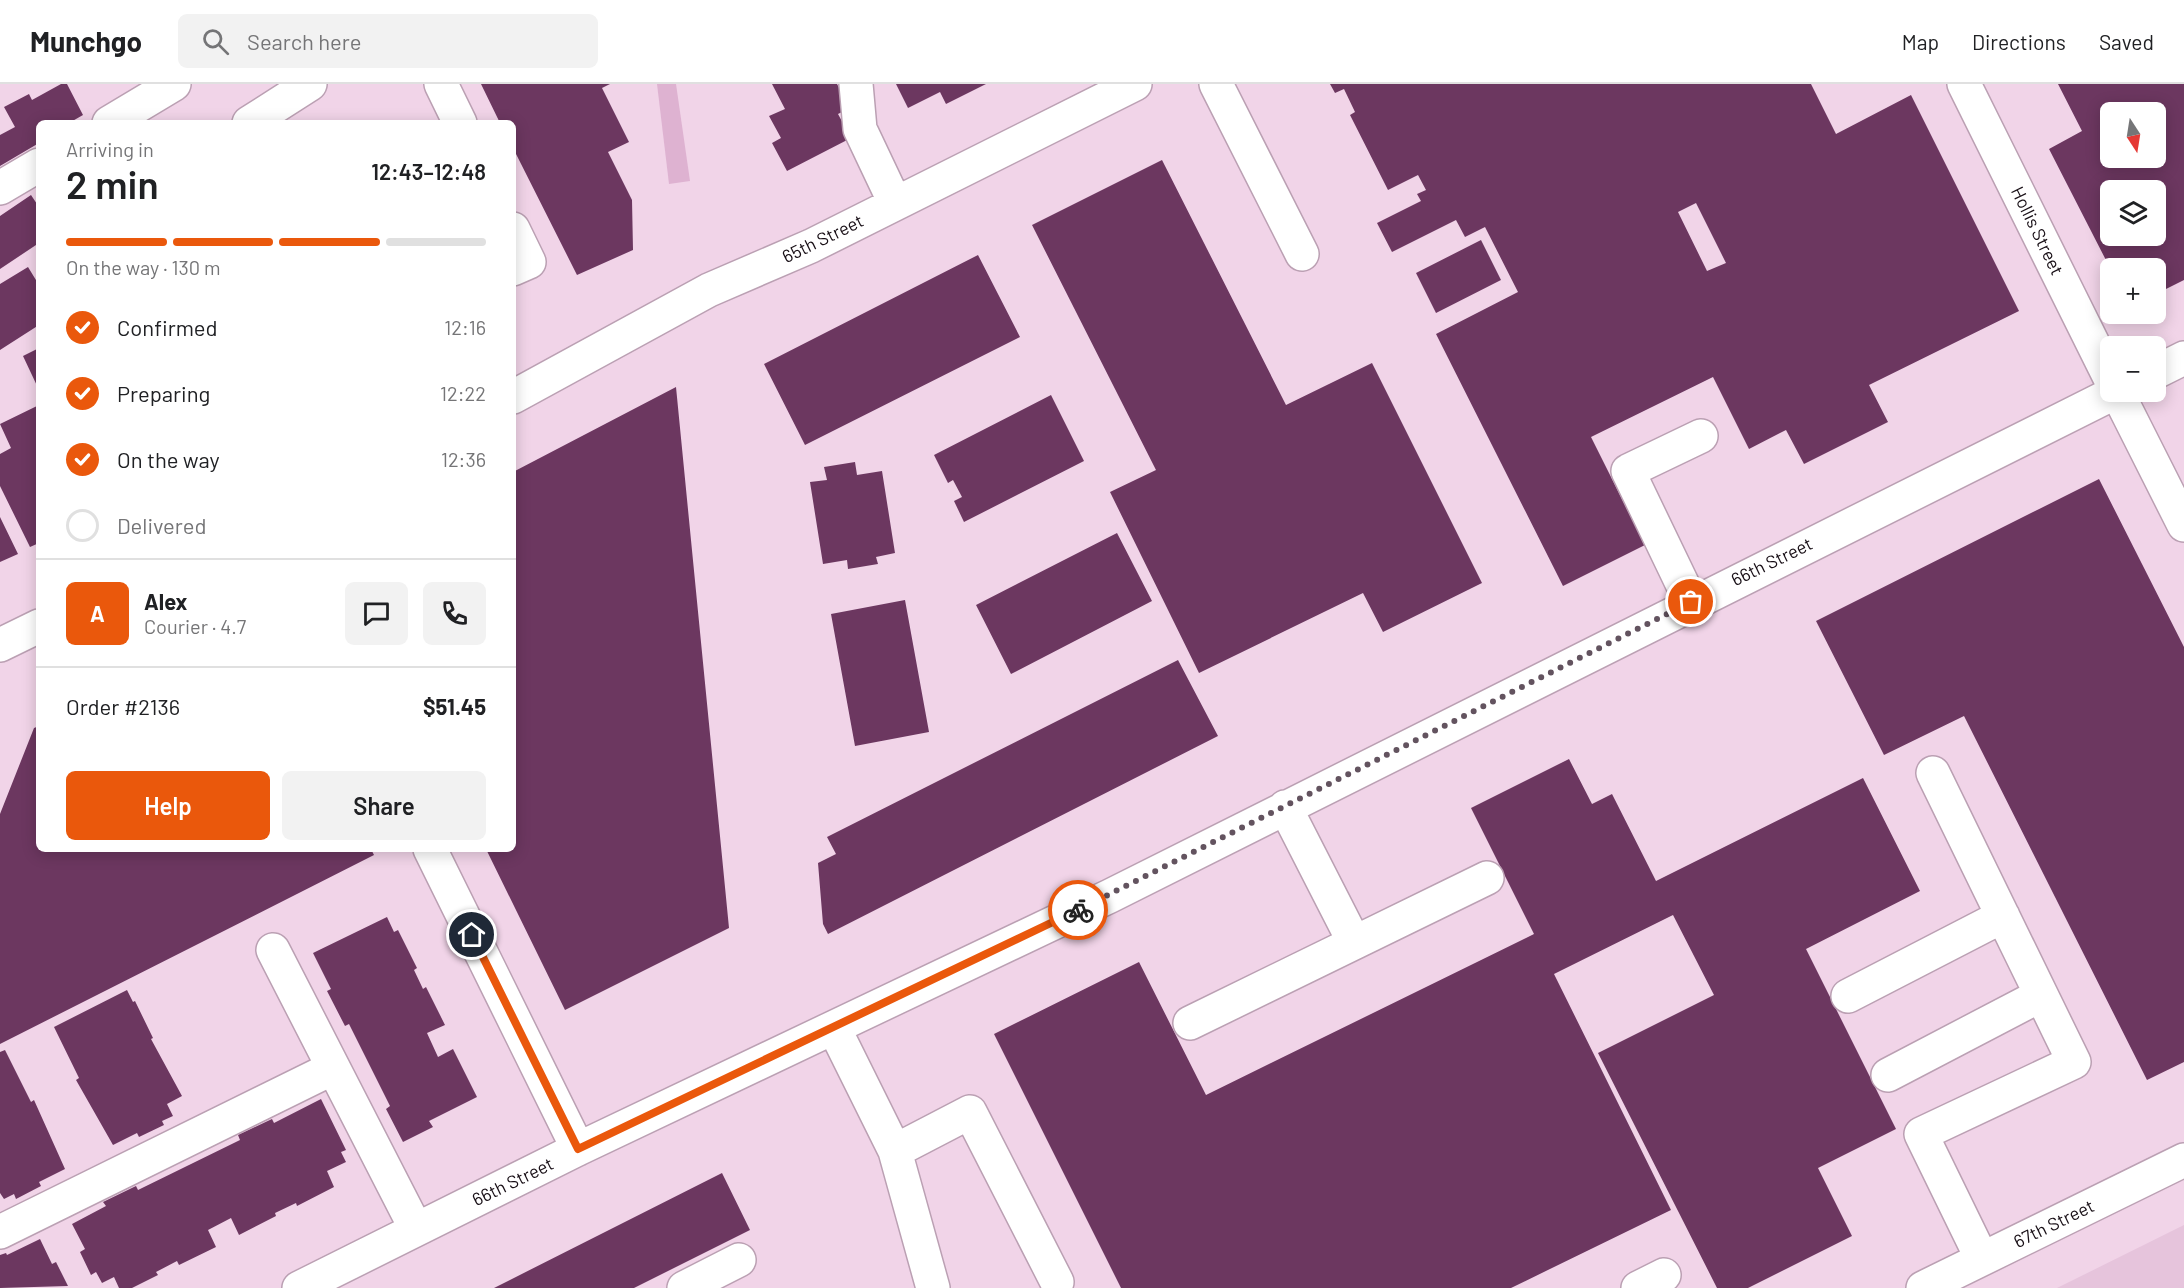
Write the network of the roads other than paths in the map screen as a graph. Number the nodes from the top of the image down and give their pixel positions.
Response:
1 (174, 84) edge
2 (441, 84) edge
3 (856, 84) edge
4 (1135, 84) edge
5 (1216, 84) edge
6 (1964, 84) edge
7 (299, 102) edge
8 (114, 120) edge
9 (256, 120) edge
10 (459, 120) edge
11 (36, 167) edge
12 (0, 188) edge
13 (895, 204) junction
14 (516, 235) edge
15 (1302, 254) dead end
16 (516, 268) edge
17 (2100, 358) edge
18 (2184, 358) edge
19 (2166, 367) edge
20 (516, 395) edge
21 (2100, 400) edge
22 (2122, 402) edge
23 (1701, 436) dead end
24 (2184, 525) edge
25 (1691, 602) junction
26 (36, 627) edge
27 (0, 645) edge
28 (1933, 773) dead end
29 (1286, 807) junction
30 (431, 852) edge
31 (1487, 878) dead end
32 (2003, 916) junction
33 (1354, 942) junction
34 (273, 950) dead end
35 (2041, 994) junction
36 (1848, 996) dead end
37 (1190, 1023) dead end
38 (834, 1028) junction
39 (333, 1068) junction
40 (1888, 1075) dead end
41 (578, 1149) junction
42 (895, 1150) junction
43 (2184, 1160) edge
44 (416, 1229) junction
45 (0, 1232) edge
46 (1982, 1259) junction
47 (739, 1260) dead end
48 (1057, 1282) dead end
49 (298, 1288) edge
50 (684, 1288) edge
51 (933, 1288) edge
52 (1923, 1288) edge

1 - 8 street
2 - 10 street
3 - 13 street
4 - 13 street, 65th Street
5 - 15 street
6 - 17 street, Hollis Street
7 - 9 street
11 - 12 street
13 - 20 street, 65th Street
14 - 16 street
18 - 19 street
21 - 25 street, 66th Street
22 - 24 street
23 - 25 street
25 - 29 street, 66th Street
26 - 27 street
28 - 32 street
29 - 33 street
29 - 38 street, 66th Street
30 - 41 street
31 - 33 street
32 - 35 street
32 - 36 street
33 - 37 street
34 - 39 street
35 - 40 street
35 - 46 street
38 - 41 street, 66th Street
38 - 42 street
39 - 44 street
39 - 45 street
41 - 44 street, 66th Street
42 - 48 street
42 - 51 street
43 - 46 street, 67th Street
44 - 49 street, 66th Street
46 - 52 street, 67th Street
47 - 50 street

